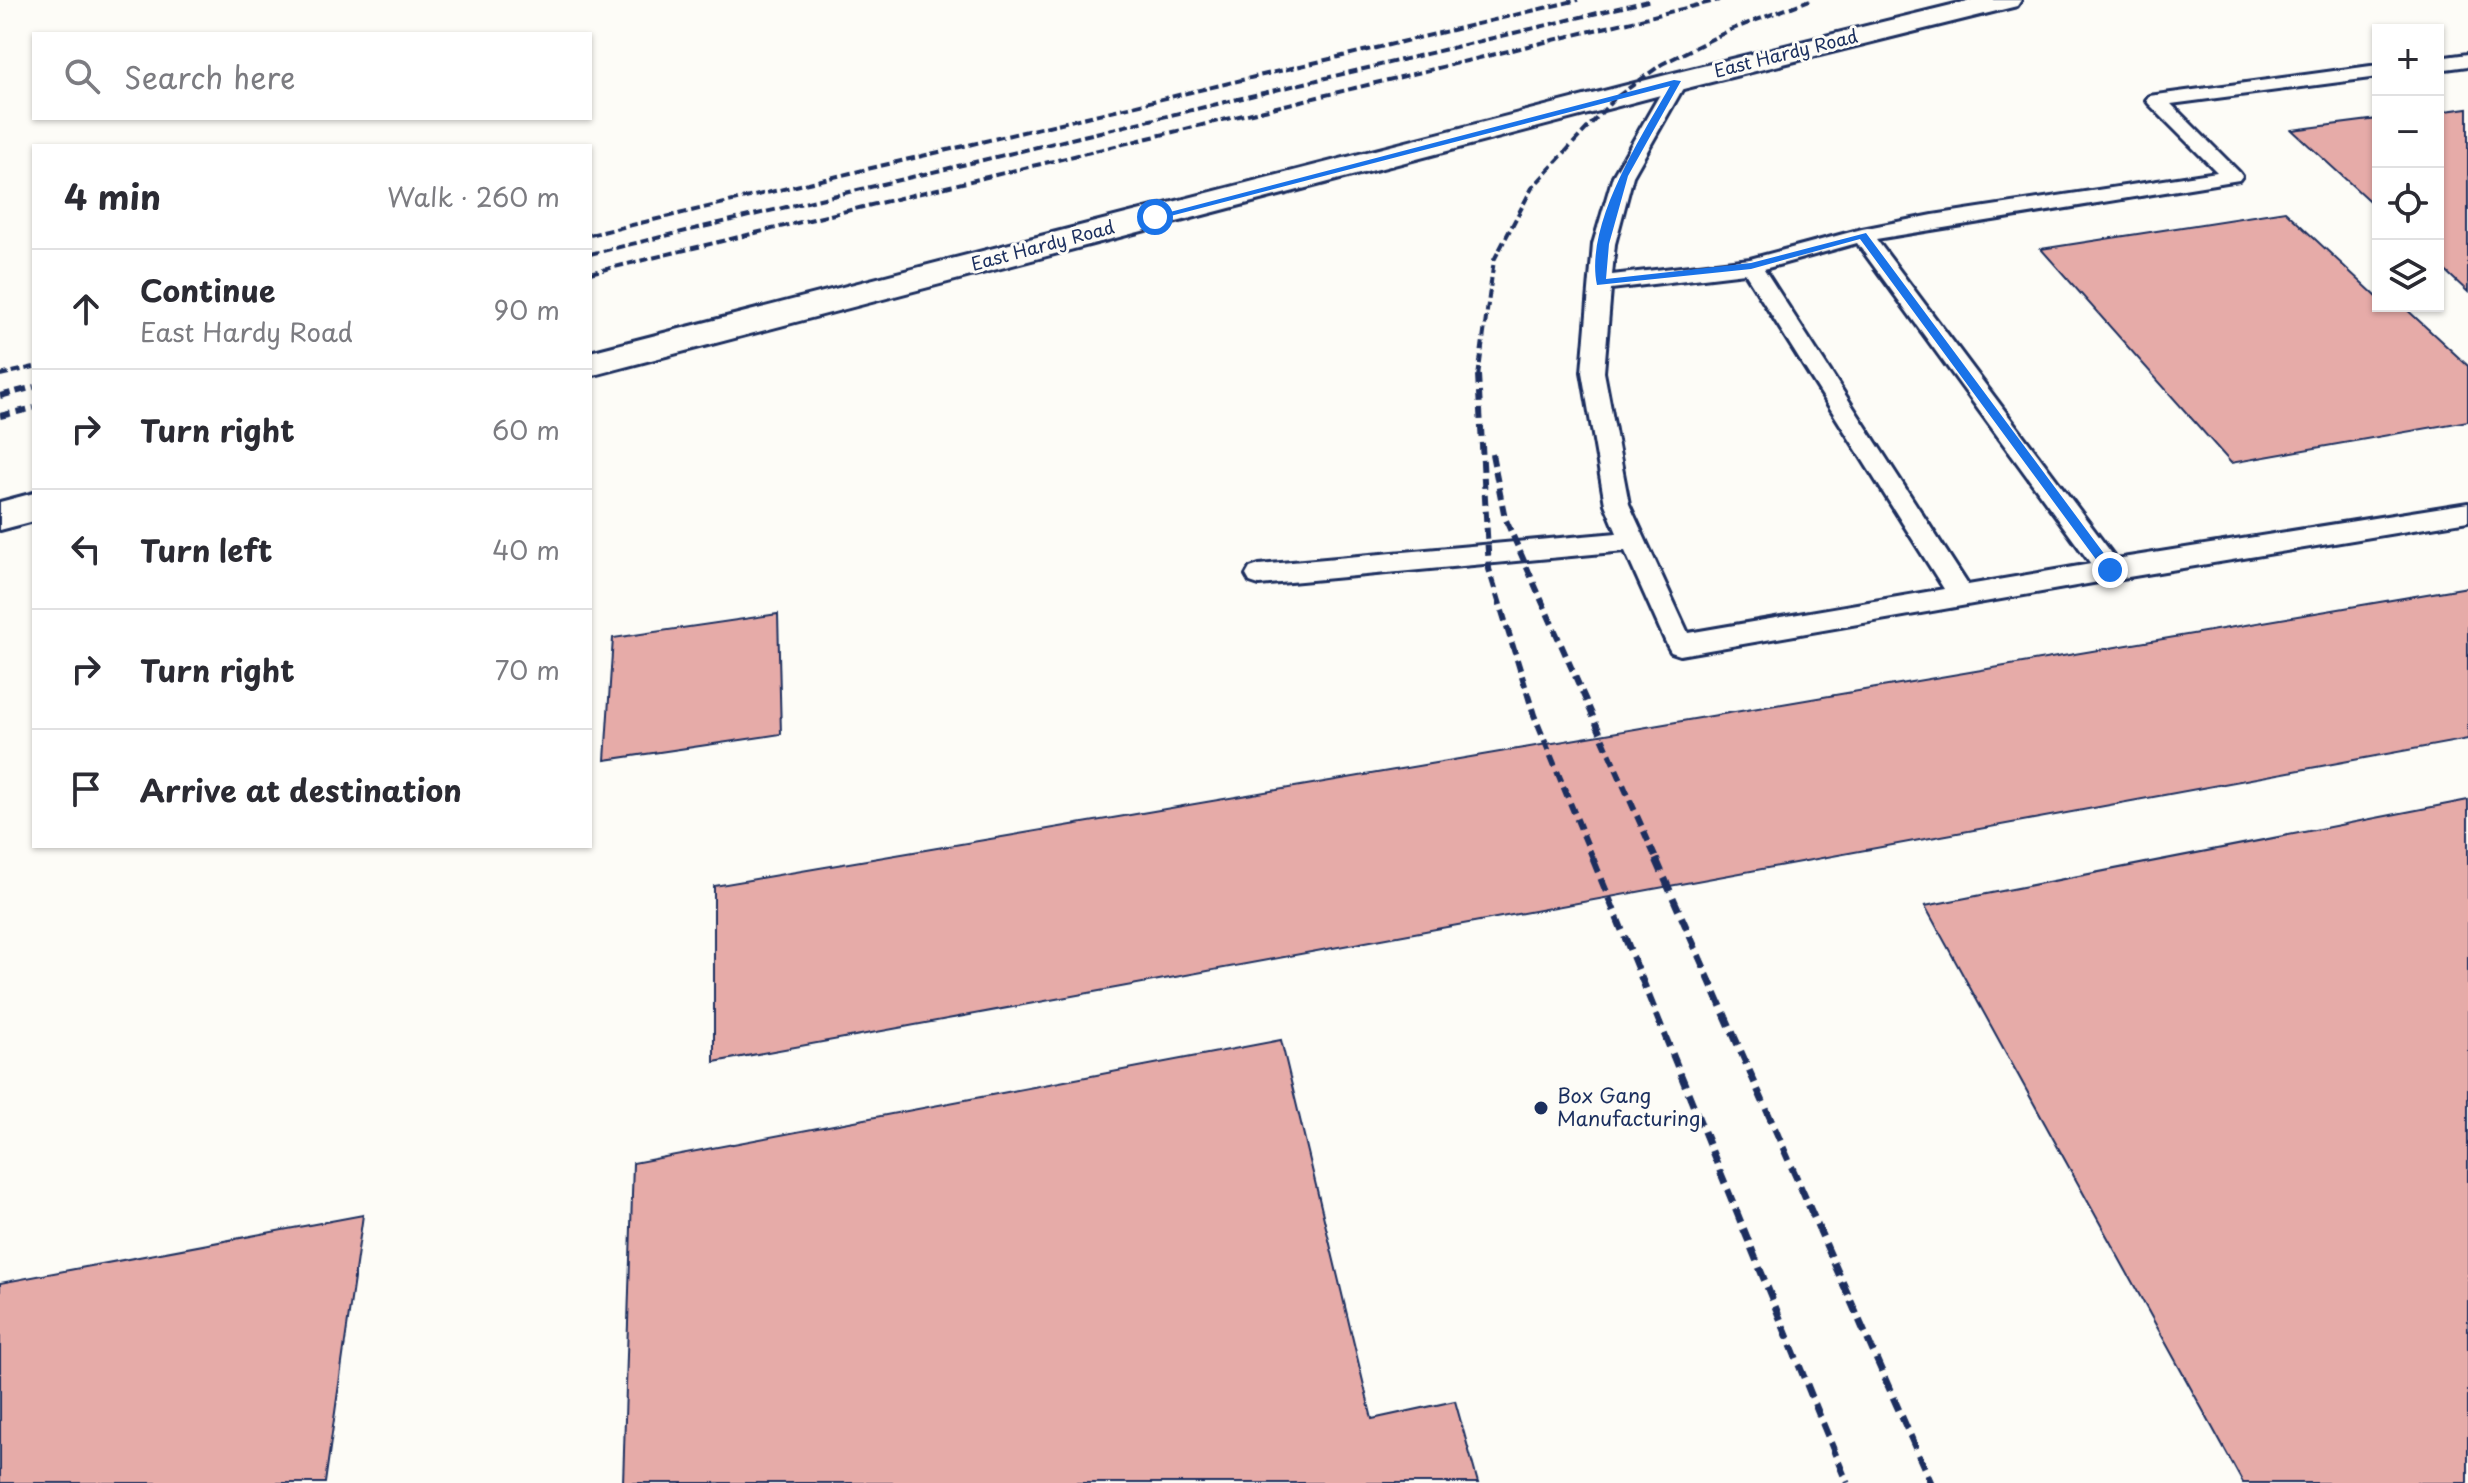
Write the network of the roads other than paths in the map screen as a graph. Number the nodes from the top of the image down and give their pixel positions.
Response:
1 (2007, 0) edge
2 (2468, 60) edge
3 (2444, 63) edge
4 (2372, 72) edge
5 (1677, 81) junction
6 (1862, 235) junction
7 (1751, 266) junction
8 (1601, 283) junction
9 (592, 363) edge
10 (32, 508) edge
11 (2468, 512) edge
12 (0, 516) edge
13 (1633, 541) junction
14 (2110, 570) junction
15 (1259, 575) dead end
16 (1963, 598) junction

1 - 5 main road, East Hardy Road
2 - 3 lane
4 - 6 lane
5 - 8 lane
5 - 9 main road, East Hardy Road
6 - 7 lane
6 - 14 lane
7 - 8 lane
7 - 16 lane
8 - 13 lane
10 - 12 main road
11 - 14 lane
13 - 15 lane
13 - 16 lane
14 - 16 lane

